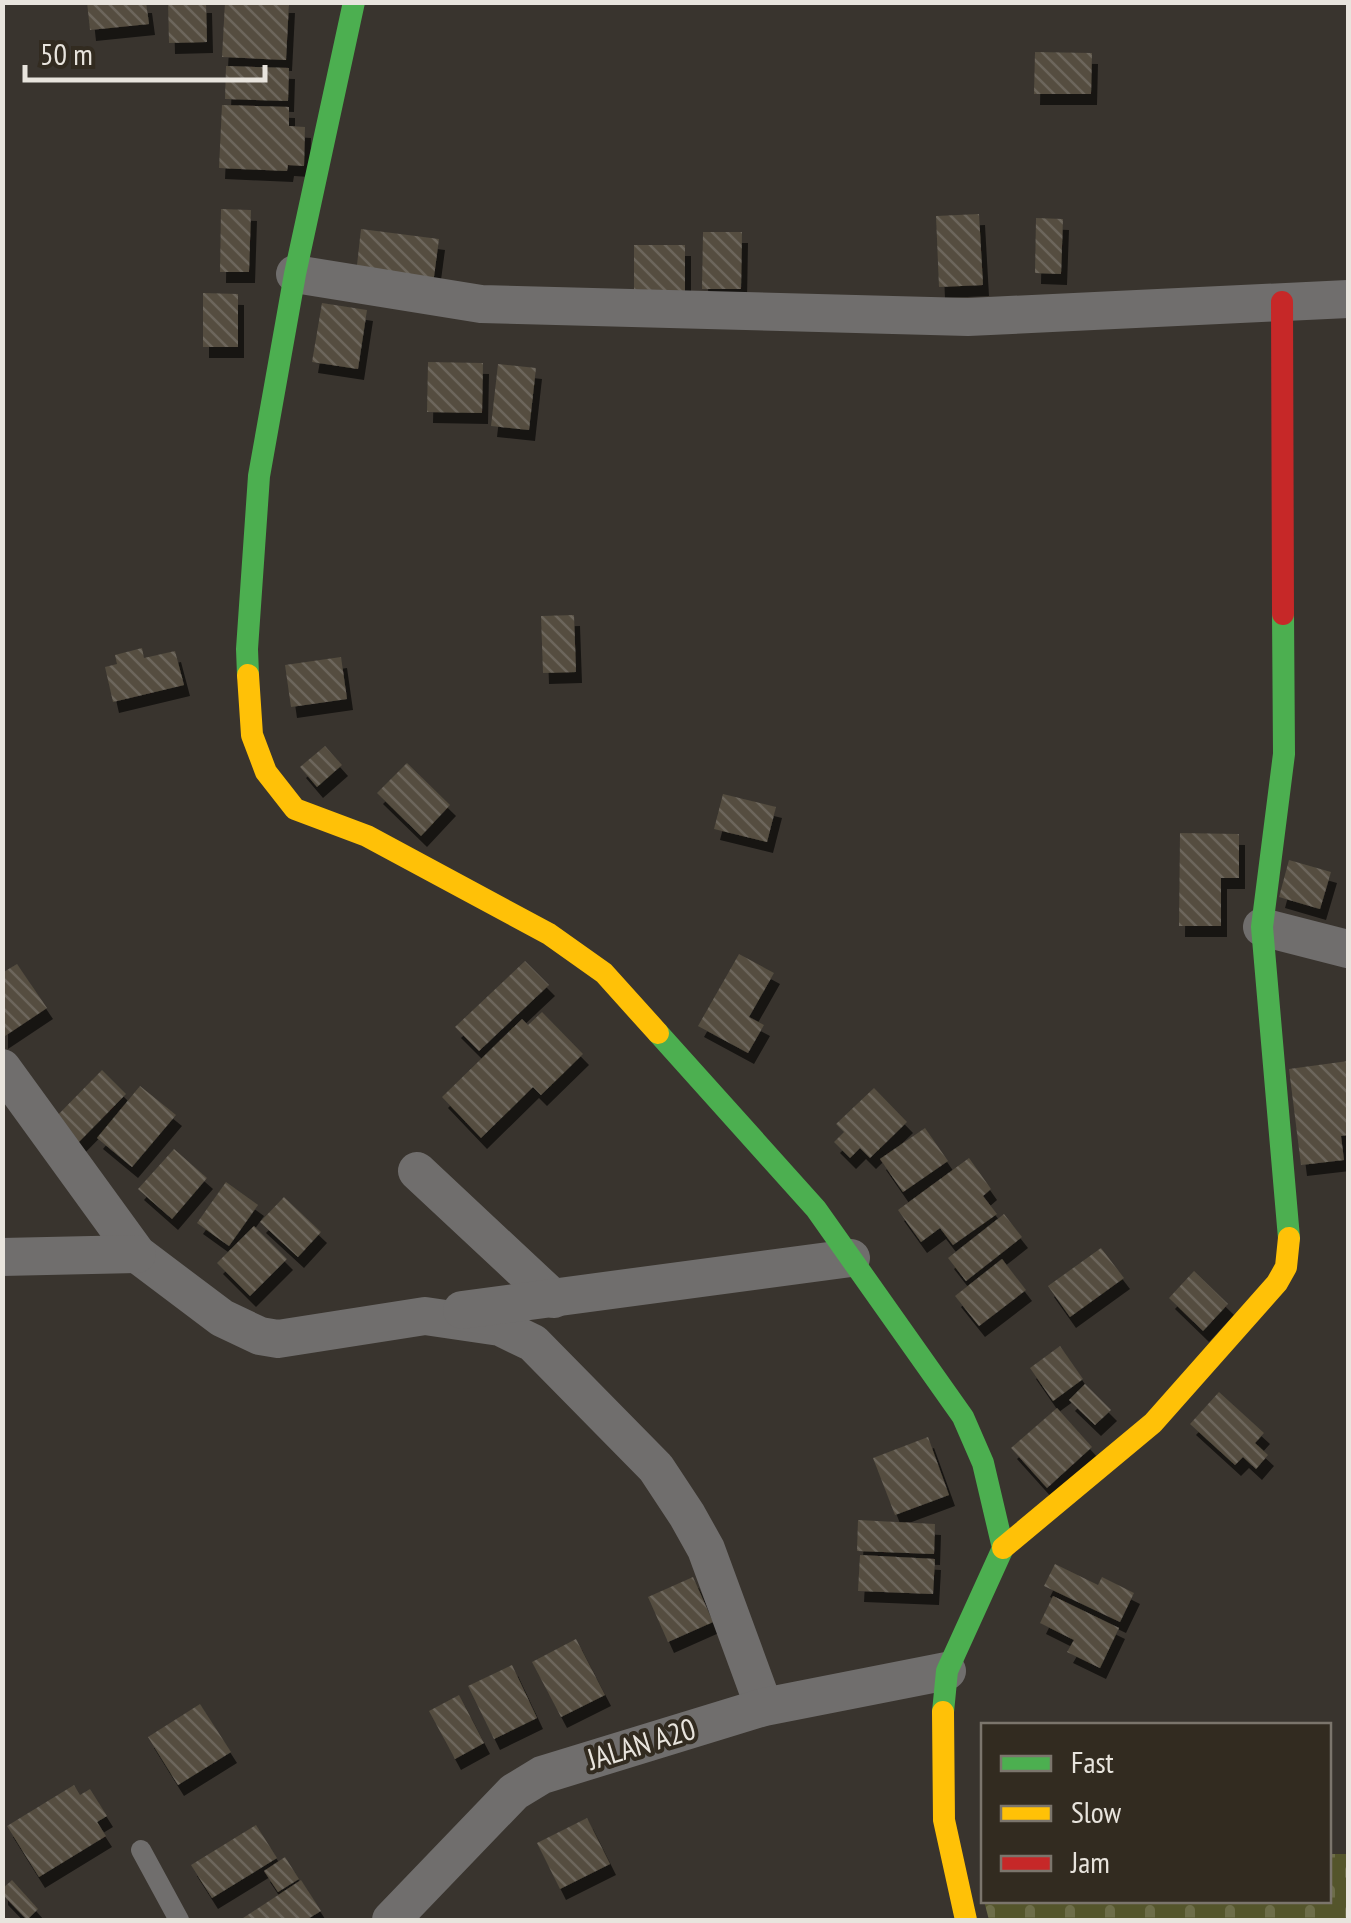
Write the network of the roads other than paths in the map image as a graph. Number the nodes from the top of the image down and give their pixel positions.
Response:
1 (354, 2) edge
2 (296, 274) junction
3 (1348, 300) edge
4 (1282, 302) junction
5 (1262, 926) junction
6 (1348, 949) edge
7 (2, 1068) edge
8 (417, 1171) dead end
9 (137, 1254) junction
10 (2, 1257) edge
11 (851, 1258) junction
12 (554, 1298) junction
13 (425, 1316) junction
14 (1002, 1548) junction
15 (946, 1671) junction
16 (764, 1706) junction
17 (141, 1850) dead end
18 (179, 1920) edge
19 (390, 1920) edge
20 (966, 1920) edge

1 - 2 street
2 - 4 street
2 - 11 street
3 - 4 street
4 - 5 street
5 - 6 street
5 - 14 street
7 - 9 street
8 - 12 street
9 - 10 street
9 - 13 street
11 - 12 street
11 - 14 street
12 - 13 street
13 - 16 street
14 - 15 street
15 - 16 street, JALAN A20
15 - 20 street
16 - 19 street, JALAN A20
17 - 18 lane

